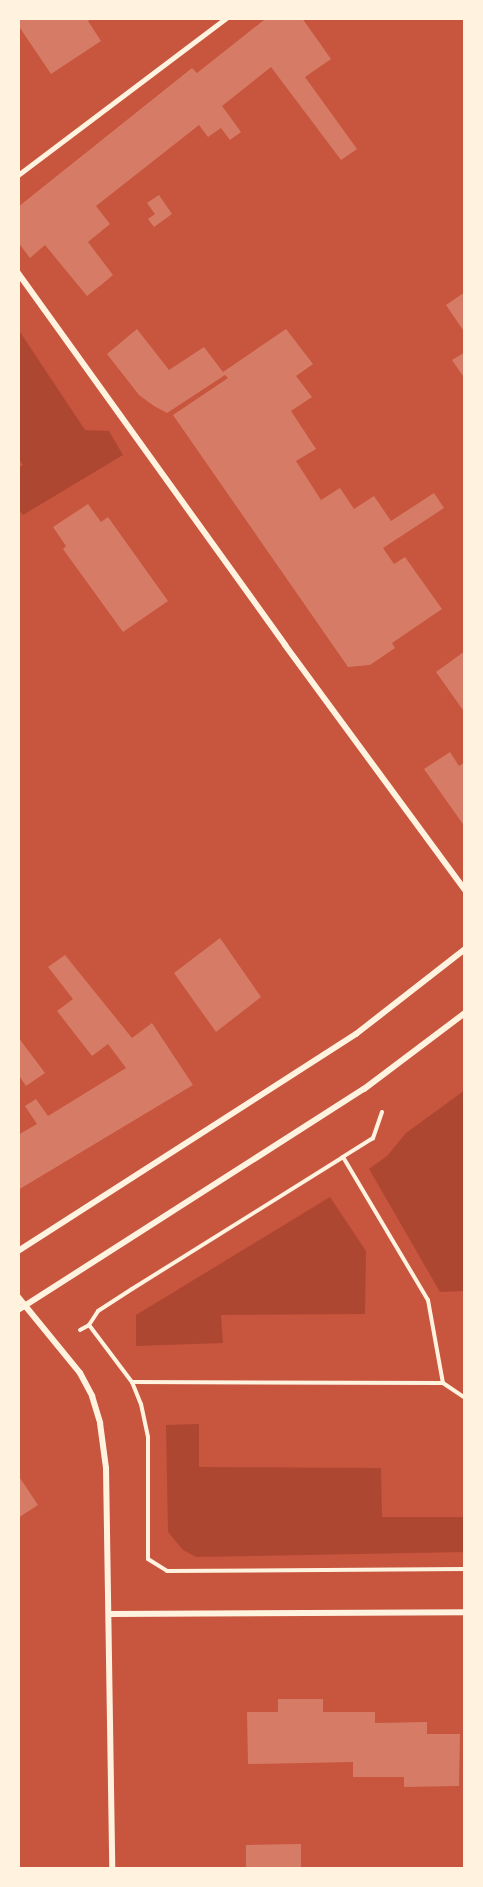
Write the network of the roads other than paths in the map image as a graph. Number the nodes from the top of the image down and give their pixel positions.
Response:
1 (226, 18) edge
2 (18, 175) edge
3 (18, 273) edge
4 (465, 890) edge
5 (465, 949) edge
6 (465, 1013) edge
7 (18, 1251) edge
8 (18, 1297) edge
9 (25, 1305) junction
10 (18, 1310) edge
11 (465, 1612) edge
12 (109, 1614) junction
13 (112, 1869) edge

1 - 2 lane
3 - 4 street
5 - 7 street
6 - 9 street
8 - 9 street
9 - 10 street
9 - 12 street
11 - 12 street
12 - 13 street

